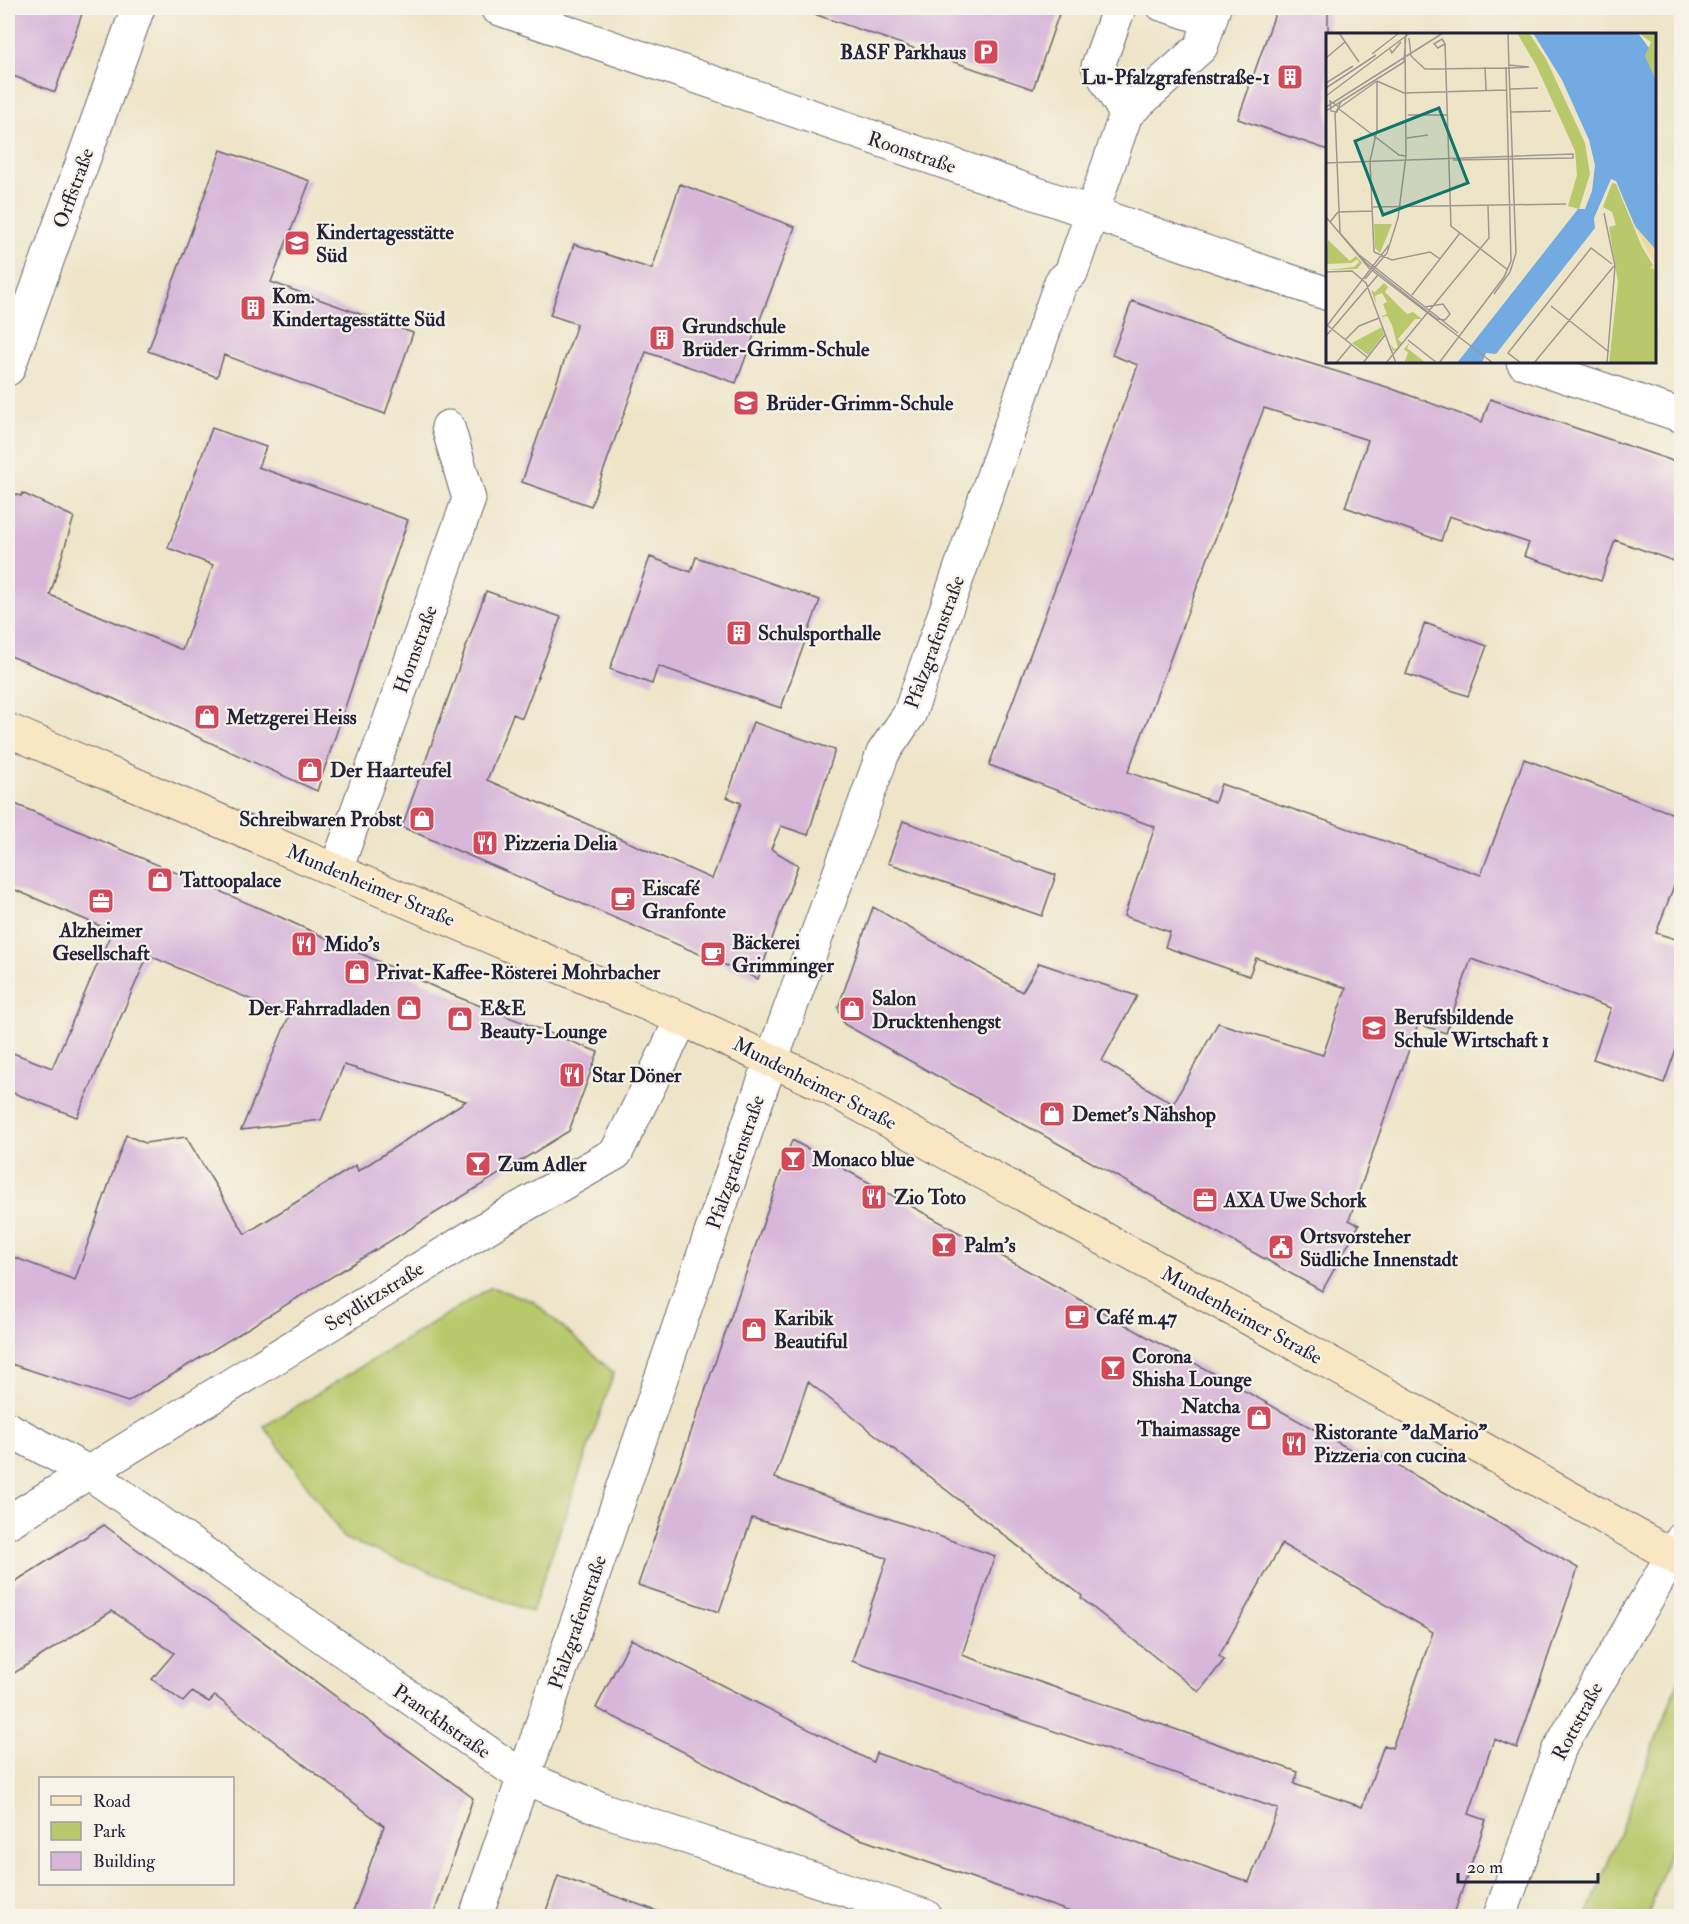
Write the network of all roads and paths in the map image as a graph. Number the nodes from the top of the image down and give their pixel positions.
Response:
1 (138, 8) edge
2 (496, 8) edge
3 (1119, 8) edge
4 (1159, 8) edge
5 (1212, 16) edge
6 (1126, 114) junction
7 (1091, 214) junction
8 (1326, 293) edge
9 (1526, 363) edge
10 (8, 369) edge
11 (1682, 416) edge
12 (448, 427) dead end
13 (8, 730) edge
14 (336, 870) junction
15 (682, 1019) junction
16 (771, 1059) junction
17 (8, 1429) edge
18 (88, 1472) junction
19 (8, 1522) edge
20 (1678, 1552) edge
21 (523, 1777) junction
22 (476, 1917) edge
23 (925, 1917) edge
24 (1500, 1917) edge

1 - 10 street, Orffstraße
2 - 7 street, Roonstraße
3 - 6 street
4 - 5 lane
5 - 6 street, Pfalzgrafenstraße
6 - 7 street, Pfalzgrafenstraße
7 - 8 street, Roonstraße
7 - 16 street, Pfalzgrafenstraße
9 - 11 street
12 - 14 street, Hornstraße
13 - 14 street, Mundenheimer Straße
14 - 15 street, Mundenheimer Straße
15 - 16 street, Mundenheimer Straße
15 - 18 street, Seydlitzstraße
16 - 20 street, Mundenheimer Straße
16 - 21 street, Pfalzgrafenstraße
17 - 18 street, Pranckhstraße
18 - 19 street, Seydlitzstraße
18 - 21 street, Pranckhstraße
20 - 24 street, Rottstraße
21 - 22 street, Pfalzgrafenstraße
21 - 23 street, Pranckhstraße

